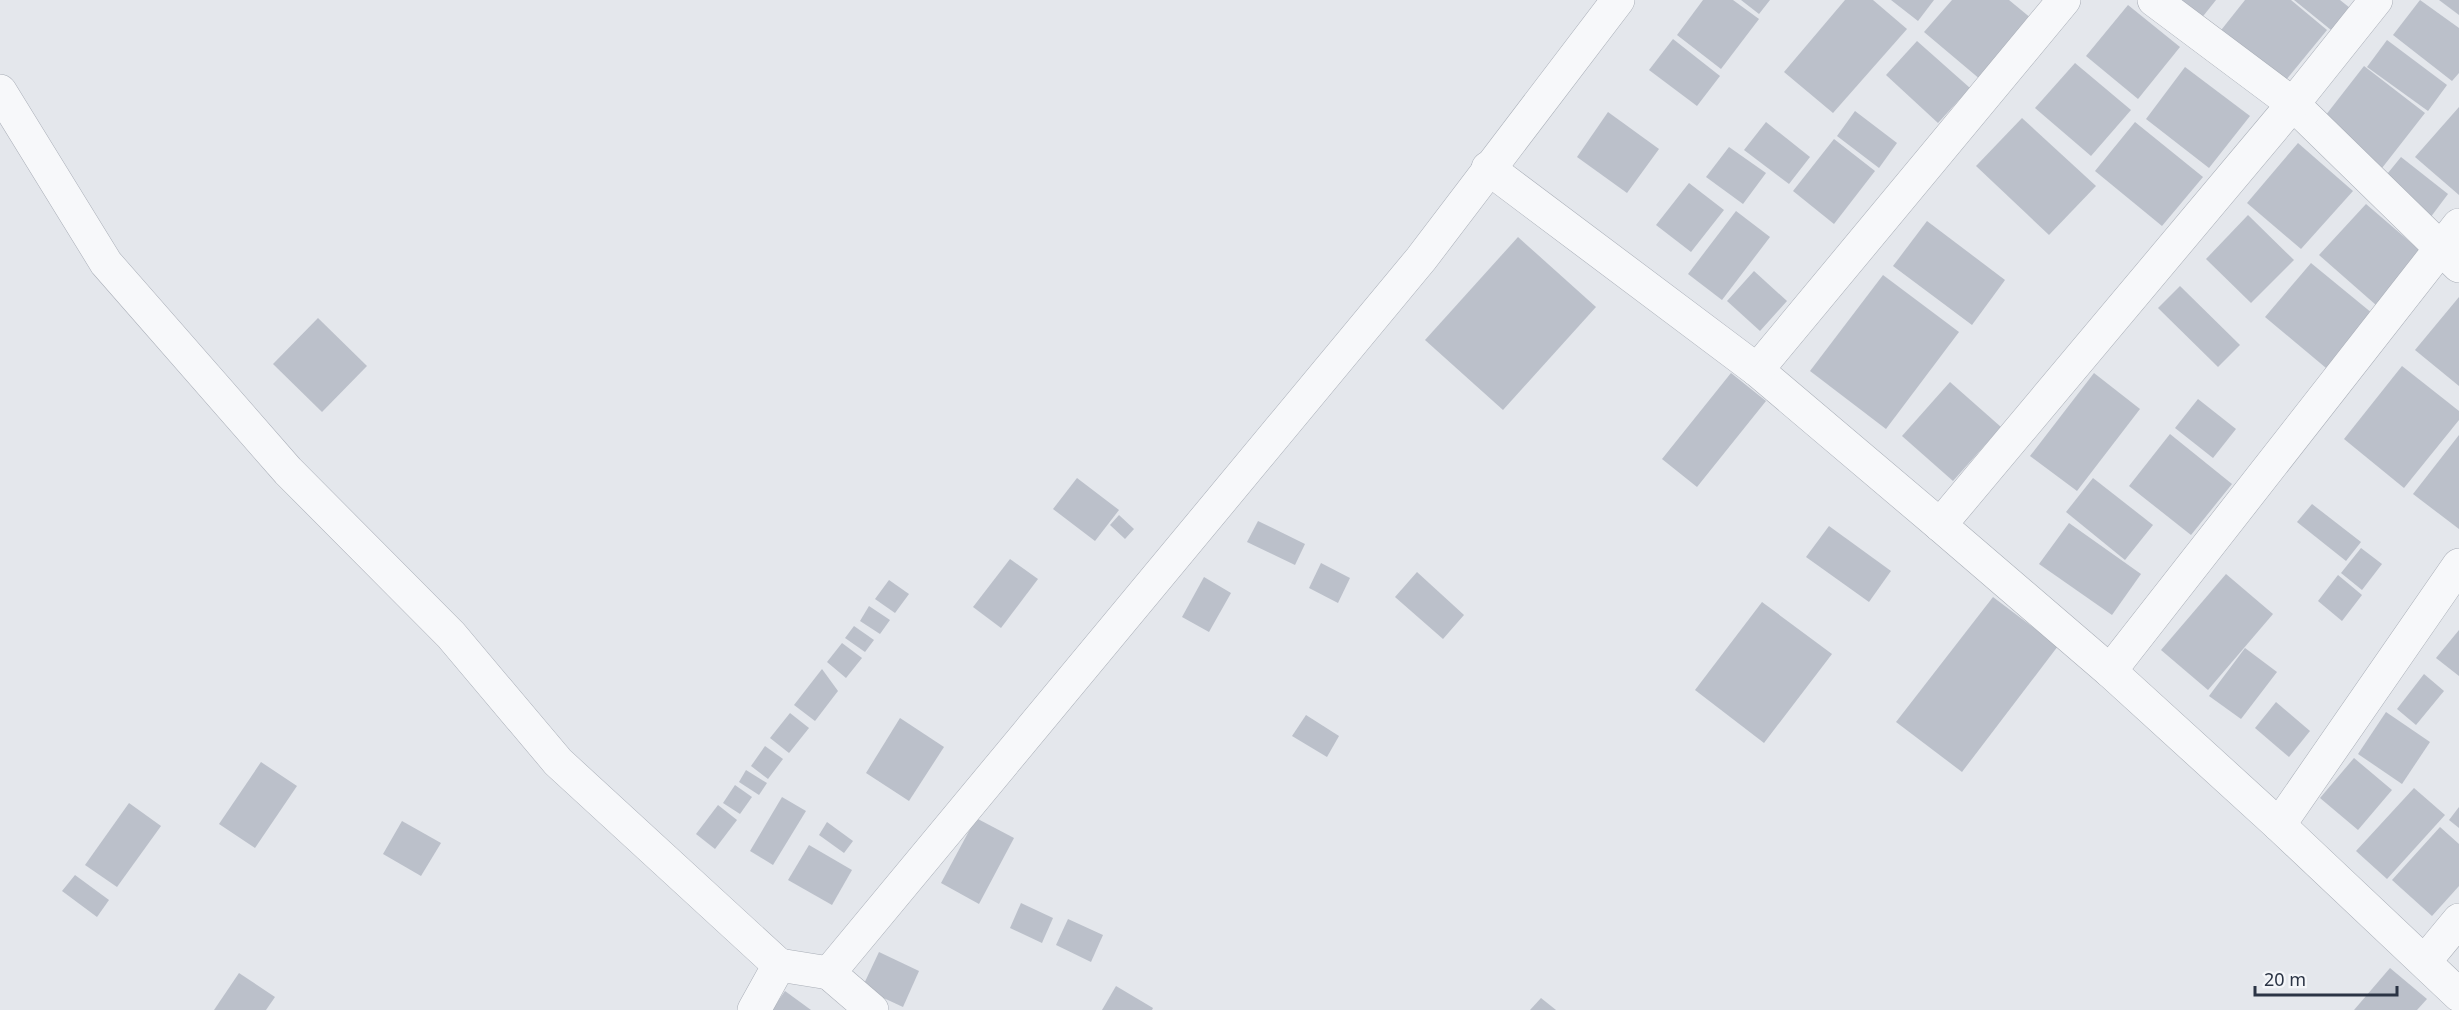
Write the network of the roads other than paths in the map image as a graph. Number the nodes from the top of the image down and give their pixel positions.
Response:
1 (1618, 0) edge
2 (2064, 0) edge
3 (2154, 0) edge
4 (2376, 0) edge
5 (0, 91) edge
6 (2294, 104) junction
7 (1488, 168) junction
8 (2453, 247) edge
9 (1757, 370) junction
10 (1940, 525) junction
11 (2459, 565) edge
12 (2110, 671) junction
13 (2279, 825) junction
14 (2459, 920) edge
15 (2425, 961) junction
16 (779, 965) junction
17 (829, 973) junction
18 (2459, 995) edge
19 (754, 1010) edge
20 (872, 1010) edge

1 - 7 street
2 - 9 street
3 - 6 street
4 - 6 street
5 - 16 street
6 - 8 street
6 - 10 street
7 - 9 street
7 - 17 street
8 - 12 street
9 - 10 street
10 - 12 street
11 - 13 street
12 - 13 street
13 - 15 street
14 - 15 street
15 - 18 street
16 - 17 street
16 - 19 street
17 - 20 street

